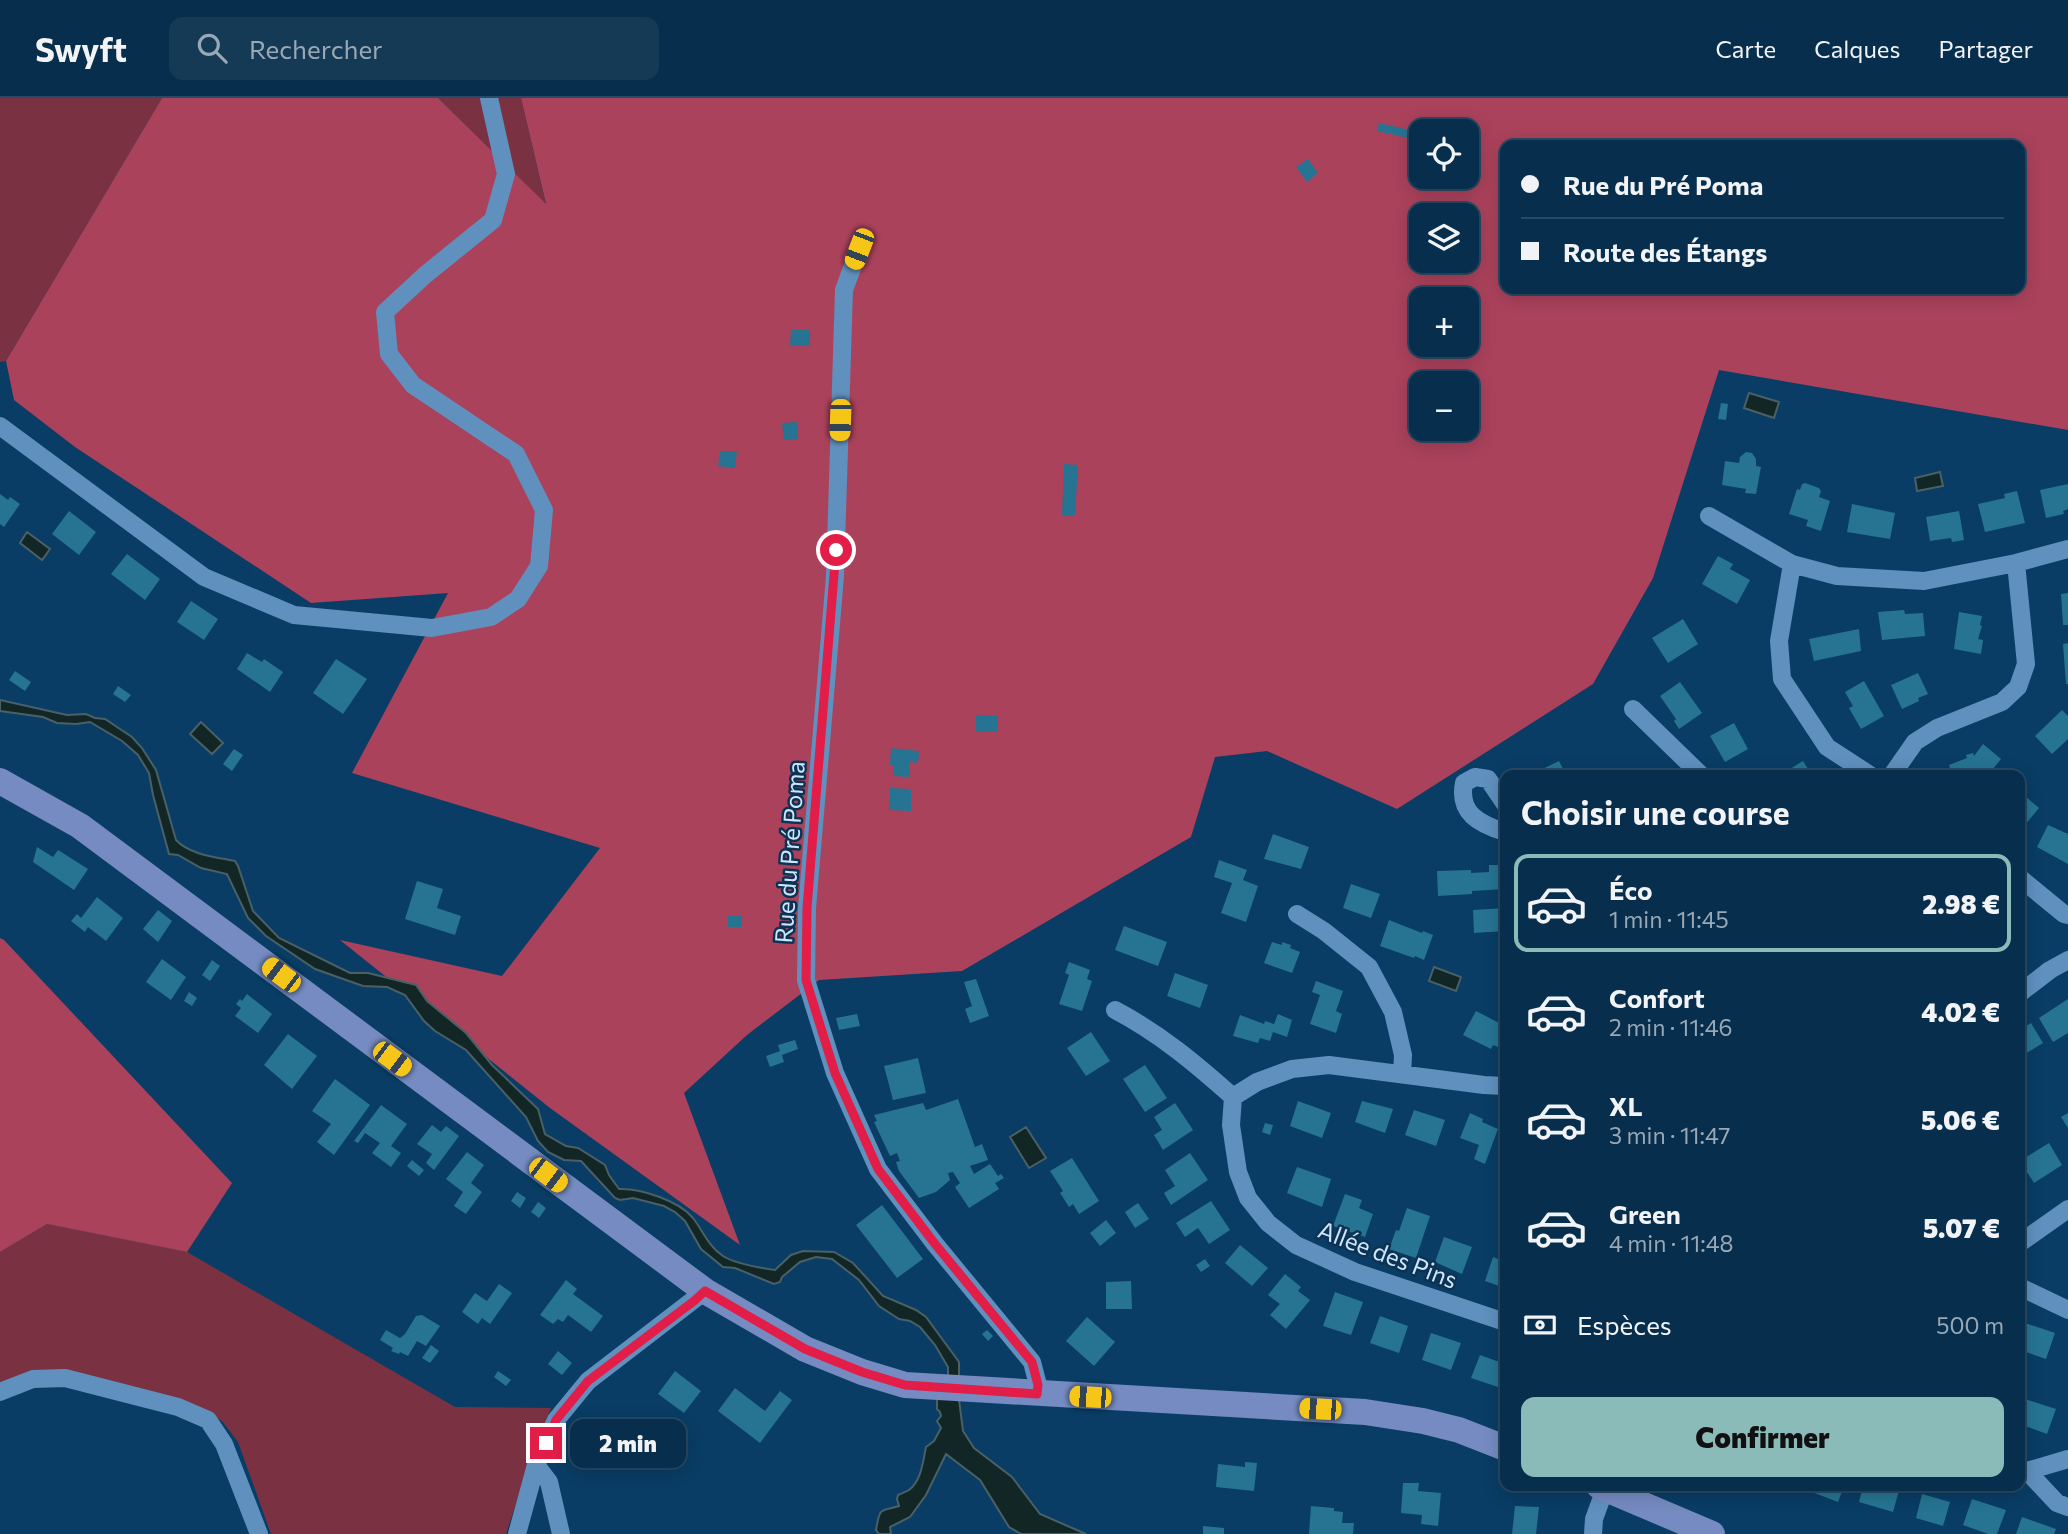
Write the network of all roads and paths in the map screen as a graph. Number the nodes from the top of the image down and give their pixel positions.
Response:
1 (489, 98) edge
2 (859, 249) dead end
3 (0, 426) edge
4 (1709, 516) dead end
5 (2068, 549) edge
6 (2016, 563) junction
7 (1792, 564) junction
8 (1633, 709) dead end
9 (1696, 770) edge
10 (1862, 770) edge
11 (1895, 770) edge
12 (0, 781) edge
13 (1500, 797) edge
14 (1500, 830) edge
15 (2025, 882) edge
16 (1297, 914) dead end
17 (2068, 915) edge
18 (2068, 960) edge
19 (2025, 989) edge
20 (1115, 1010) dead end
21 (1402, 1074) junction
22 (1500, 1085) edge
23 (1233, 1097) junction
24 (2068, 1209) edge
25 (2025, 1239) edge
26 (2025, 1289) edge
27 (705, 1291) junction
28 (2068, 1310) edge
29 (1500, 1320) edge
30 (0, 1392) edge
31 (1037, 1394) junction
32 (1500, 1446) edge
33 (2068, 1459) edge
34 (536, 1465) junction
35 (2025, 1470) edge
36 (2025, 1473) edge
37 (1601, 1491) edge
38 (1611, 1491) edge
39 (2068, 1507) edge
40 (259, 1534) edge
41 (517, 1534) edge
42 (561, 1534) edge
43 (1593, 1534) edge
44 (1712, 1534) edge

1 - 3 street
2 - 31 street, Rue du Pré Poma
4 - 7 street
5 - 6 street
6 - 7 street
6 - 11 street
7 - 10 street
8 - 9 street
12 - 27 street
13 - 14 street
15 - 17 street
16 - 21 street
18 - 19 street
20 - 23 street
21 - 22 street
21 - 23 street
23 - 29 street, Allée des Pins
24 - 25 street
26 - 28 street
27 - 31 street
27 - 34 street
30 - 40 street
31 - 32 street
33 - 35 street
34 - 41 street
34 - 42 street
36 - 39 street
37 - 43 street
38 - 44 street

